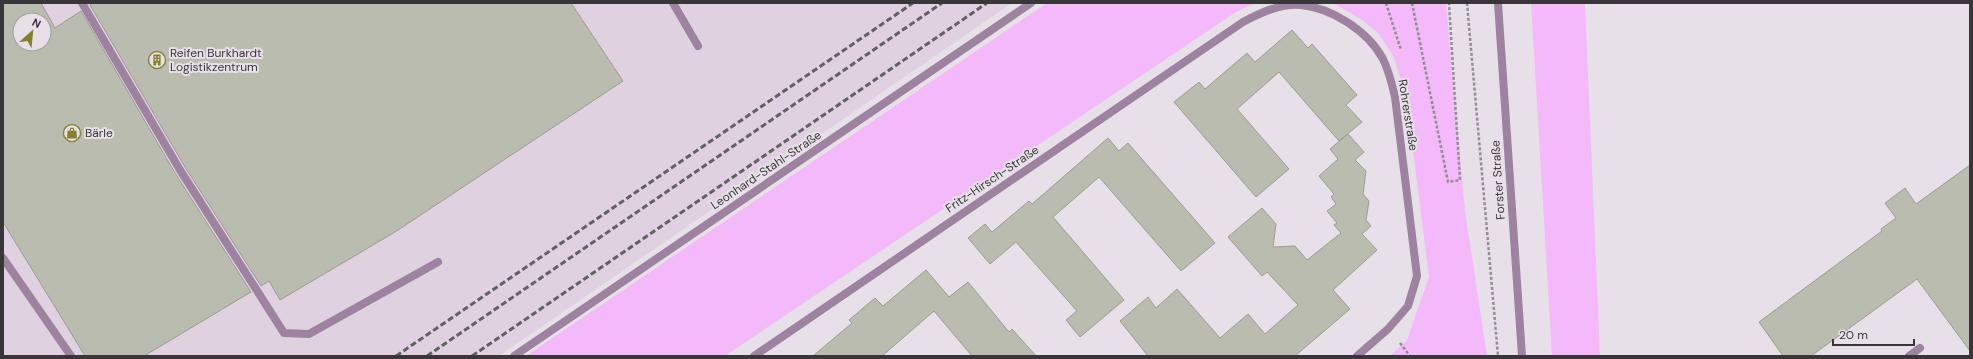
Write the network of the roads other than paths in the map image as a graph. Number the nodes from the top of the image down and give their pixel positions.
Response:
1 (82, 3) edge
2 (673, 3) edge
3 (1031, 3) edge
4 (1498, 3) edge
5 (1243, 22) joint
6 (698, 46) dead end
7 (3, 258) edge
8 (438, 262) dead end
9 (1920, 348) dead end
10 (71, 356) edge
11 (514, 356) edge
12 (754, 356) edge
13 (1357, 356) edge
14 (1522, 356) edge
15 (1909, 356) edge

1 - 8 street
2 - 6 street
3 - 11 street, Leonhard-Stahl-Straße
4 - 14 street, Forster Straße
5 - 12 street, Fritz-Hirsch-Straße
5 - 13 street, Rohrerstraße
7 - 10 street
9 - 15 street

